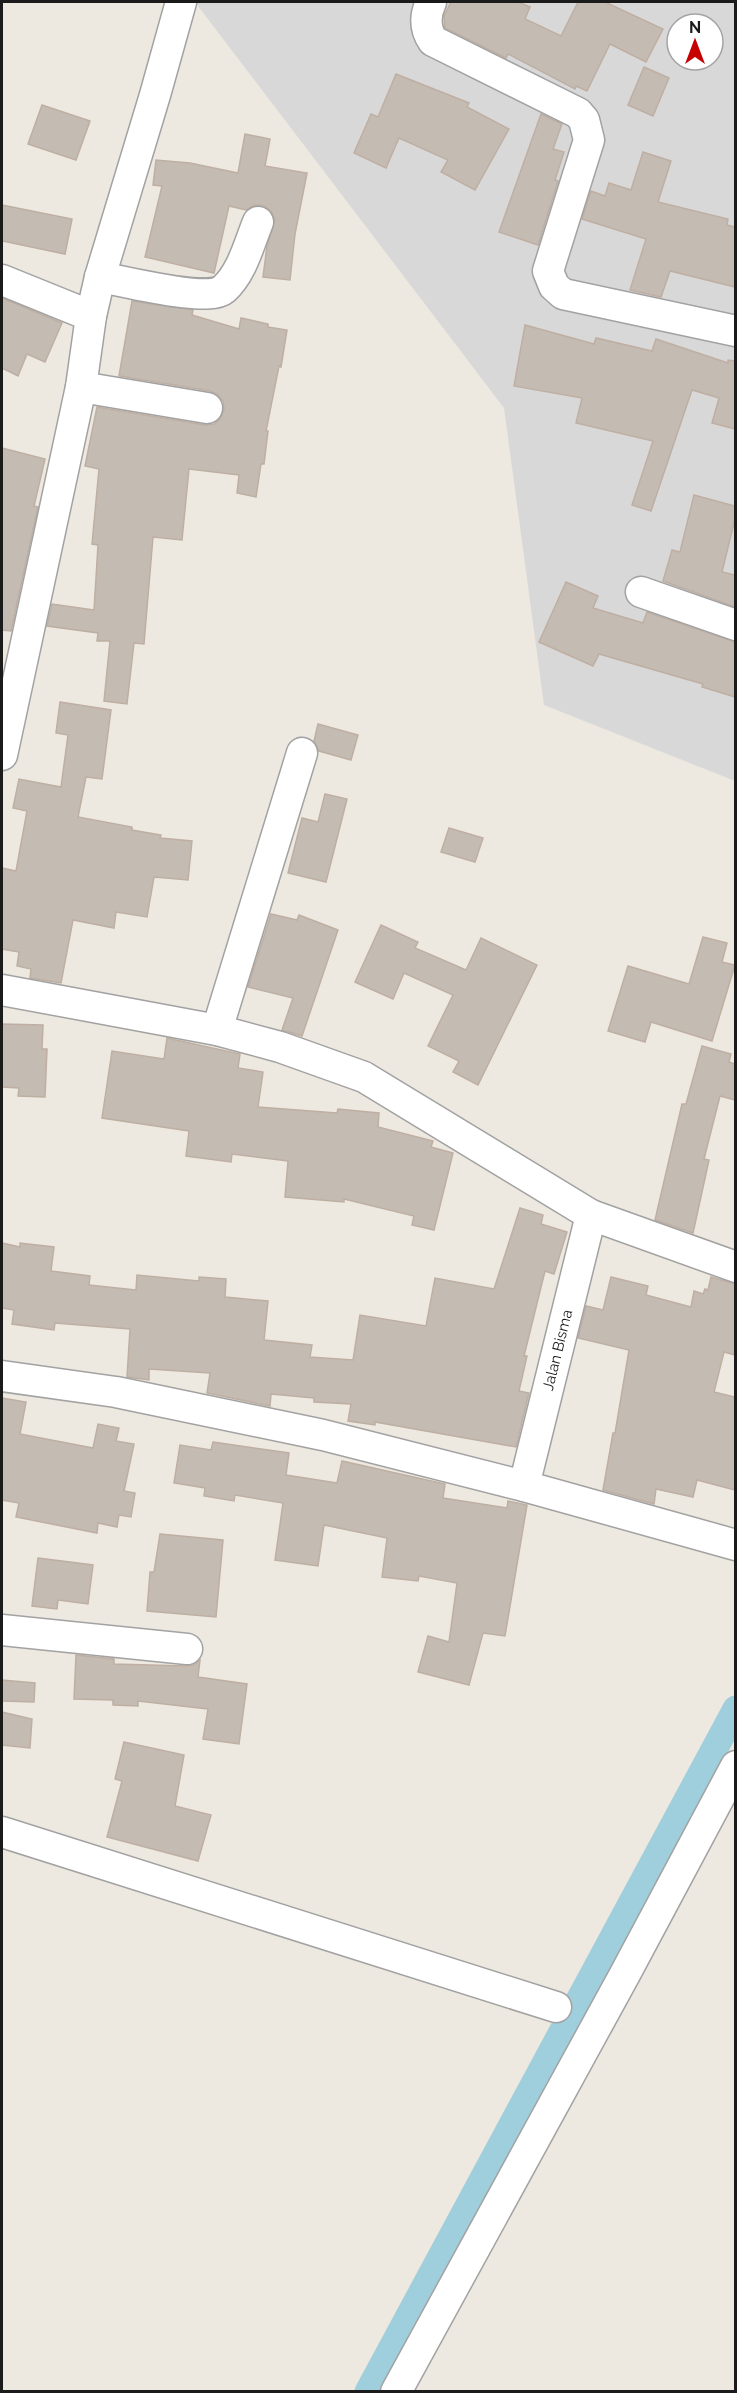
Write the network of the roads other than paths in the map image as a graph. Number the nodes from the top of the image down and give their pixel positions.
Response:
1 (181, 2) edge
2 (431, 2) edge
3 (258, 222) dead end
4 (100, 277) junction
5 (2, 280) edge
6 (91, 316) junction
7 (735, 331) edge
8 (81, 387) junction
9 (207, 408) dead end
10 (641, 592) dead end
11 (735, 625) edge
12 (302, 753) dead end
13 (2, 755) edge
14 (2, 990) edge
15 (217, 1029) junction
16 (591, 1215) junction
17 (735, 1267) edge
18 (2, 1377) edge
19 (524, 1486) junction
20 (735, 1545) edge
21 (2, 1630) edge
22 (187, 1649) dead end
23 (735, 1766) edge
24 (2, 1832) edge
25 (556, 2007) dead end
26 (396, 2391) edge

1 - 4 street
2 - 7 street
3 - 4 street
4 - 6 street
5 - 6 street
6 - 8 street
8 - 9 street
8 - 13 street
10 - 11 street
12 - 15 street
14 - 15 street
15 - 16 street
16 - 17 street
16 - 19 street, Jalan Bisma
18 - 19 street
19 - 20 street
21 - 22 street
23 - 26 street
24 - 25 street

